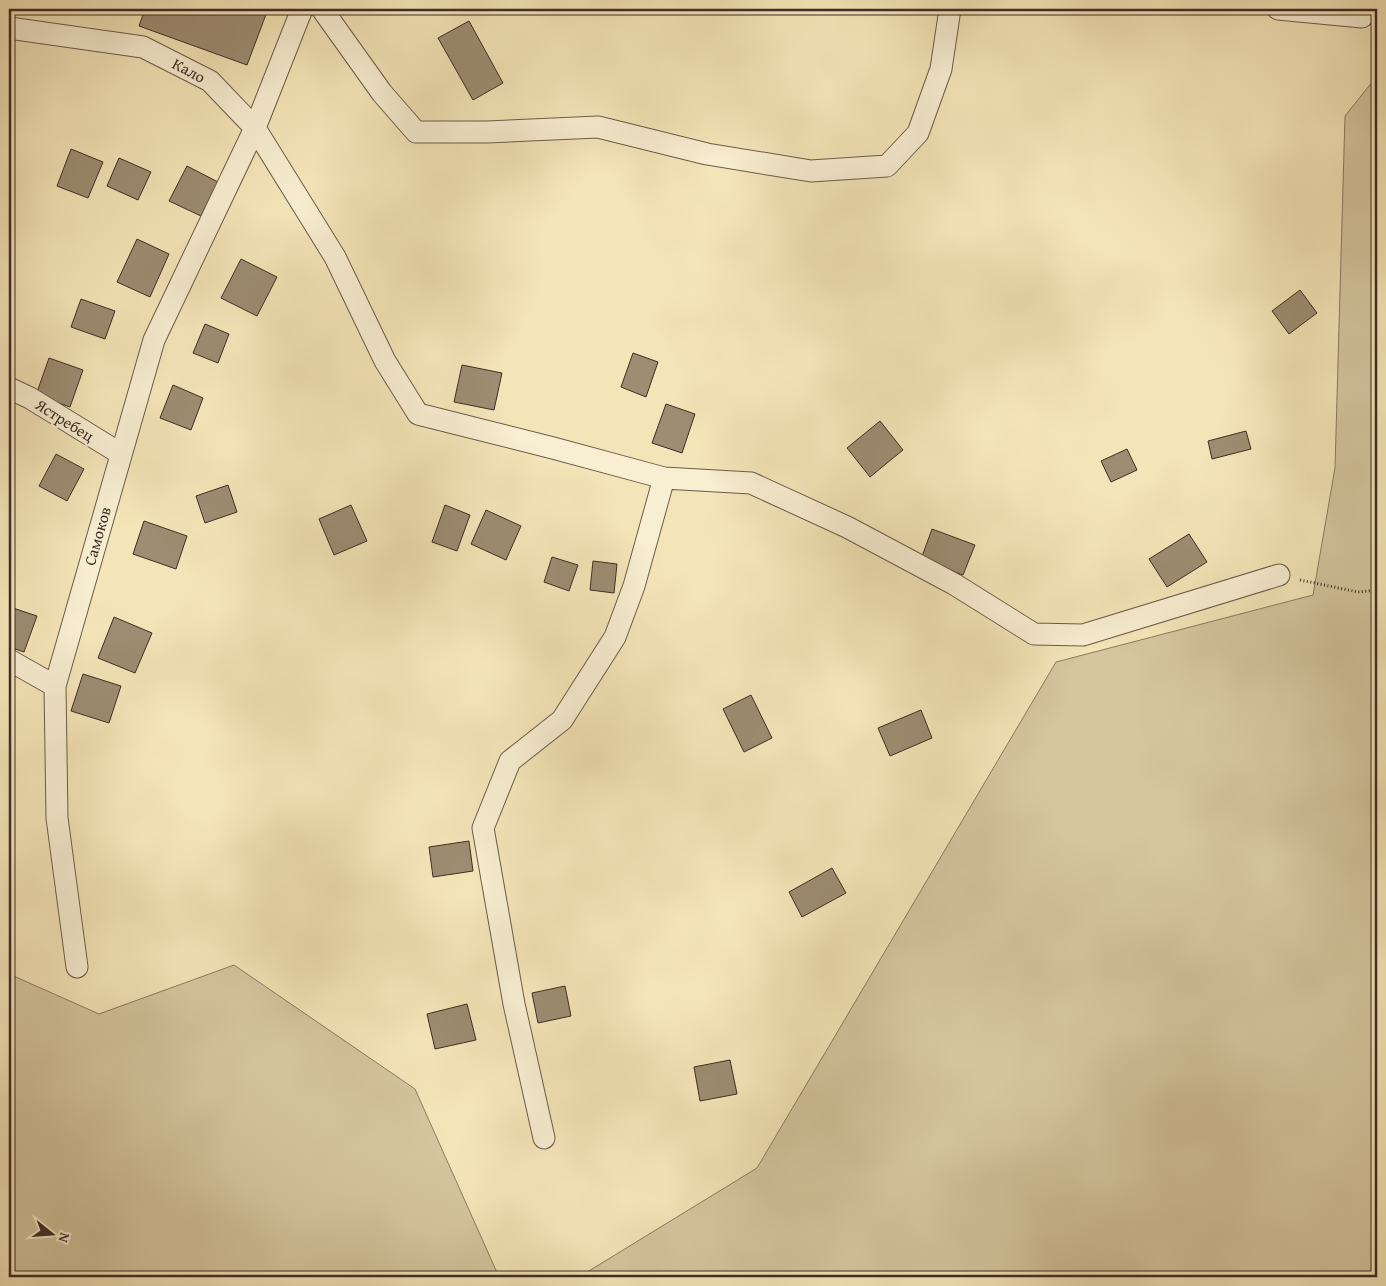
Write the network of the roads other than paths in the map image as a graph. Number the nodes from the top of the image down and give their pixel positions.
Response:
1 (302, 9) edge
2 (322, 9) edge
3 (950, 9) edge
4 (1278, 9) edge
5 (1362, 17) dead end
6 (9, 28) edge
7 (255, 128) junction
8 (9, 388) edge
9 (121, 454) junction
10 (664, 478) junction
11 (1280, 576) road end
12 (9, 660) edge
13 (55, 686) junction
14 (77, 967) dead end
15 (544, 1138) dead end

1 - 7 street
2 - 3 street
4 - 5 street
6 - 7 street, Кало
7 - 9 street, Самоков
7 - 10 street, Кало
8 - 9 street, Ястребец
9 - 13 street, Самоков
10 - 11 street, Кало
10 - 15 street
12 - 13 street
13 - 14 street, Самоков

